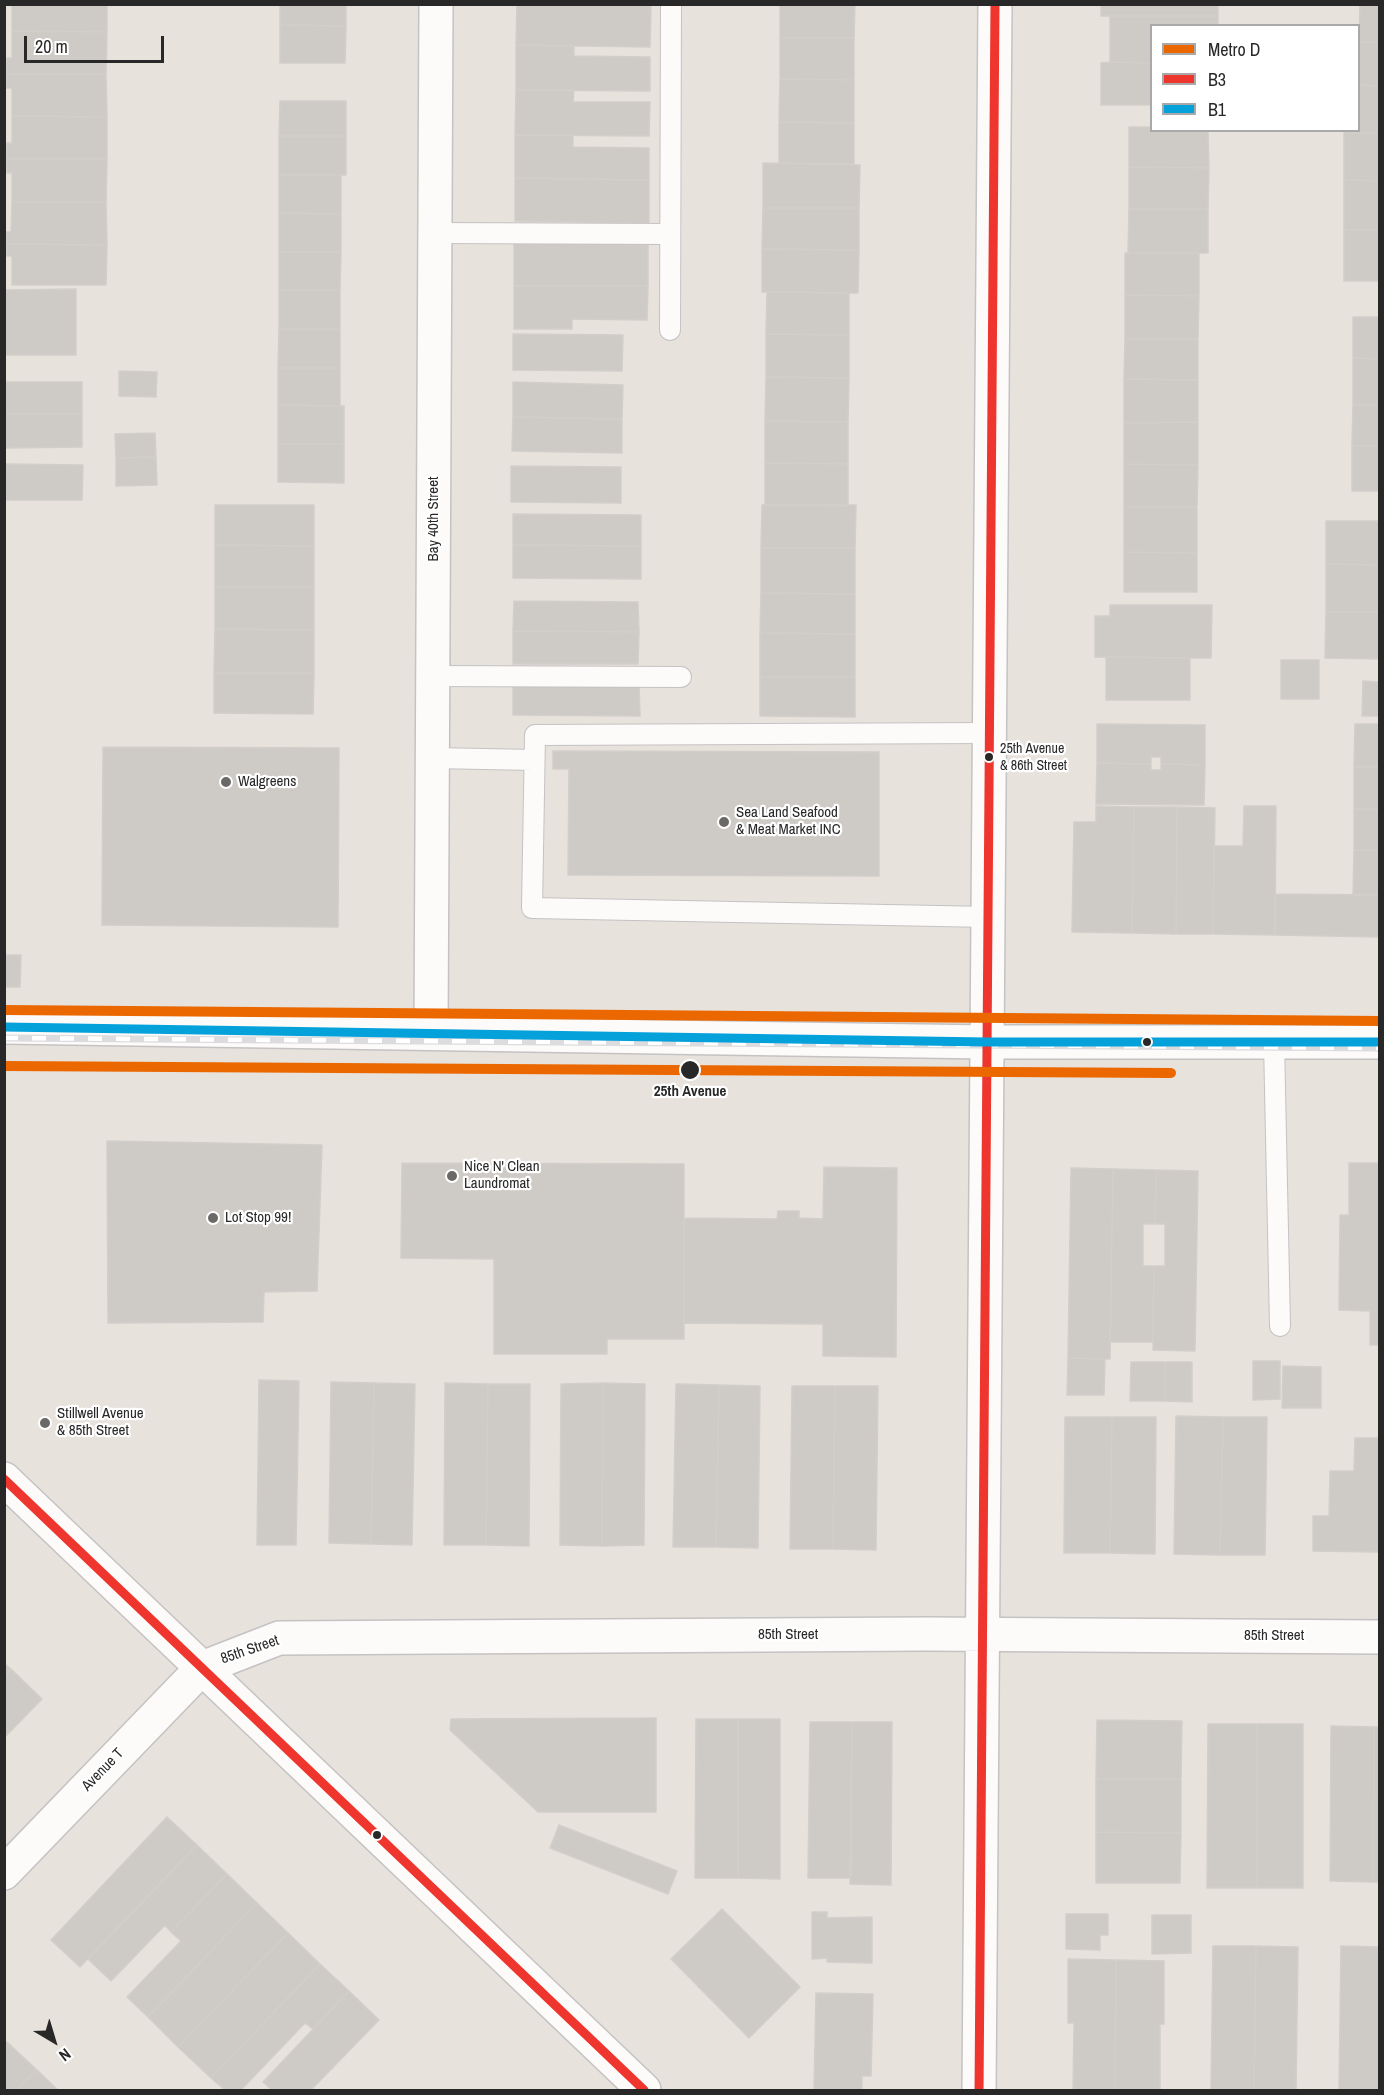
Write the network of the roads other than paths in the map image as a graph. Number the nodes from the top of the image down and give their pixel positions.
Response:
1 (436, 4) edge
2 (671, 4) edge
3 (995, 4) edge
4 (435, 233) junction
5 (670, 234) junction
6 (670, 330) dead end
7 (434, 676) junction
8 (681, 677) dead end
9 (990, 732) junction
10 (433, 758) junction
11 (534, 759) junction
12 (988, 917) junction
13 (4, 1027) edge
14 (431, 1033) junction
15 (987, 1042) junction
16 (1274, 1042) junction
17 (1380, 1042) edge
18 (1280, 1326) dead end
19 (4, 1479) edge
20 (983, 1634) junction
21 (1380, 1637) edge
22 (202, 1668) junction
23 (4, 1873) edge
24 (644, 2091) edge
25 (979, 2091) edge

1 - 4 street, Bay 40th Street
2 - 5 lane
3 - 9 street
4 - 5 lane
4 - 7 street, Bay 40th Street
5 - 6 lane
7 - 8 lane
7 - 10 street, Bay 40th Street
9 - 11 lane
9 - 12 street
10 - 11 lane
10 - 14 street, Bay 40th Street
11 - 12 lane
12 - 15 street
13 - 14 street
14 - 15 street
15 - 16 street
15 - 20 street
16 - 17 street
16 - 18 lane
19 - 22 street
20 - 21 street, 85th Street
20 - 22 street, 85th Street
20 - 25 street
22 - 23 street, Avenue T
22 - 24 street

